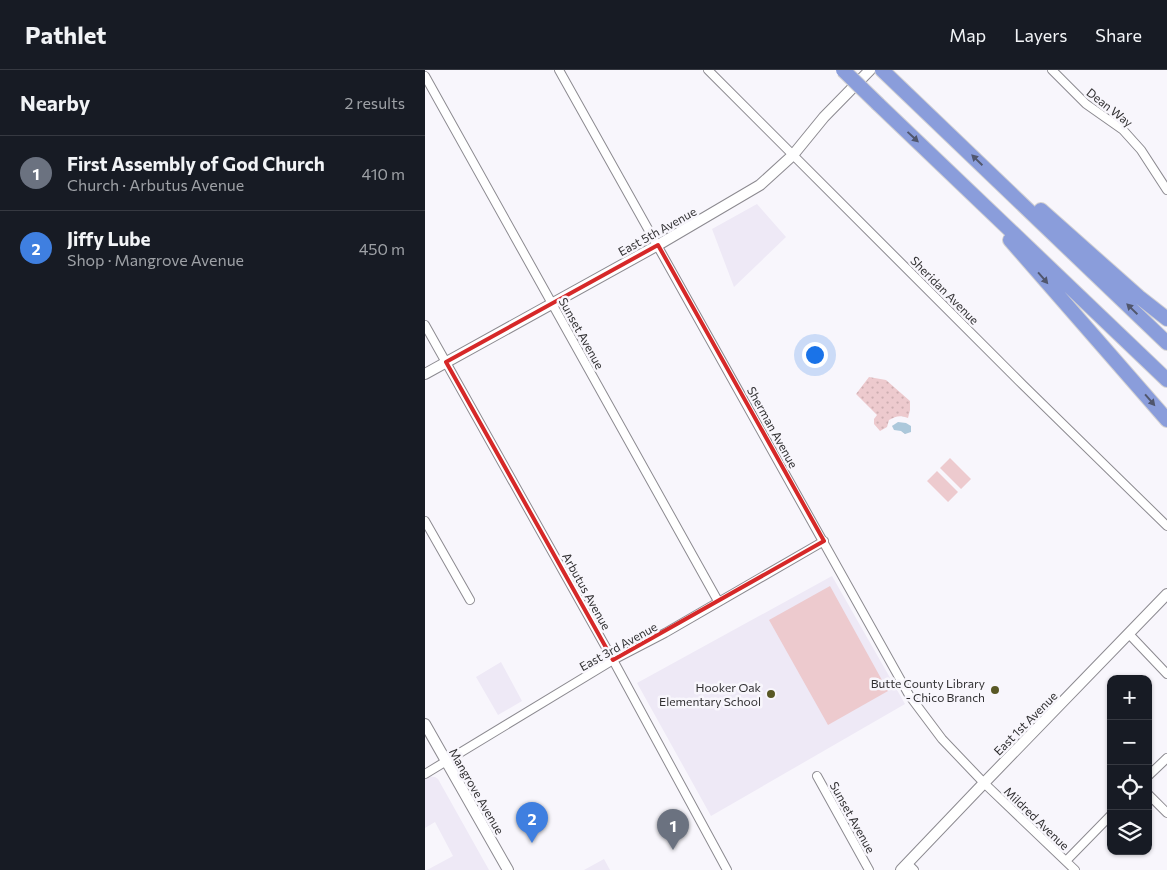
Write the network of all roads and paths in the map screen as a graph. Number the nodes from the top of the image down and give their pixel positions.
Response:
1 (559, 70) edge
2 (708, 70) edge
3 (843, 70) edge
4 (870, 70) edge
5 (882, 70) edge
6 (1052, 70) edge
7 (425, 76) edge
8 (793, 155) junction
9 (1002, 184) junction
10 (1167, 190) edge
11 (979, 199) junction
12 (657, 245) junction
13 (553, 303) junction
14 (1167, 319) edge
15 (425, 325) edge
16 (1167, 343) edge
17 (446, 362) junction
18 (425, 374) edge
19 (1167, 380) edge
20 (1167, 420) edge
21 (425, 521) edge
22 (1167, 526) edge
23 (824, 541) junction
24 (1167, 594) edge
25 (471, 600) dead end
26 (718, 601) junction
27 (1129, 634) junction
28 (613, 660) junction
29 (1167, 674) edge
30 (425, 724) edge
31 (1167, 758) edge
32 (446, 762) junction
33 (1152, 772) edge
34 (425, 774) edge
35 (817, 776) dead end
36 (984, 782) junction
37 (1152, 798) edge
38 (1167, 813) edge
39 (1107, 819) edge
40 (1066, 861) junction
41 (908, 868) edge
42 (508, 870) edge
43 (727, 870) edge
44 (869, 870) edge
45 (1075, 870) edge

1 - 12 street, Sherman Avenue
2 - 8 street, Sheridan Avenue
3 -> 11 highway, bridge
4 - 8 street, East 5th Avenue
9 -> 5 highway
6 - 10 street, Dean Way
7 - 13 street, Sunset Avenue
8 - 12 street, East 5th Avenue
8 - 22 street, Sheridan Avenue
9 - 14 highway
16 -> 9 highway
11 - 19 highway
11 -> 20 highway
12 - 13 street, East 5th Avenue
12 - 23 street, Sherman Avenue
13 - 17 street, East 5th Avenue
13 - 26 street, Sunset Avenue
15 - 17 street, Arbutus Avenue
17 - 18 street, East 5th Avenue
17 - 28 street, Arbutus Avenue
21 - 25 street
23 - 26 street, East 3rd Avenue
23 - 36 street, Sherman Avenue
24 - 27 street, East 1st Avenue
26 - 28 street, East 3rd Avenue
27 - 29 street
27 - 36 street, East 1st Avenue
28 - 32 street, East 3rd Avenue
28 - 43 street, Arbutus Avenue
30 - 32 street, Mangrove Avenue
31 - 33 street
32 - 34 street, East 3rd Avenue
32 - 42 street, Mangrove Avenue
35 - 44 street, Sunset Avenue
36 - 40 street, Mildred Avenue
36 - 41 street, East 1st Avenue
37 - 38 street
39 - 40 street
40 - 45 street, Mildred Avenue

